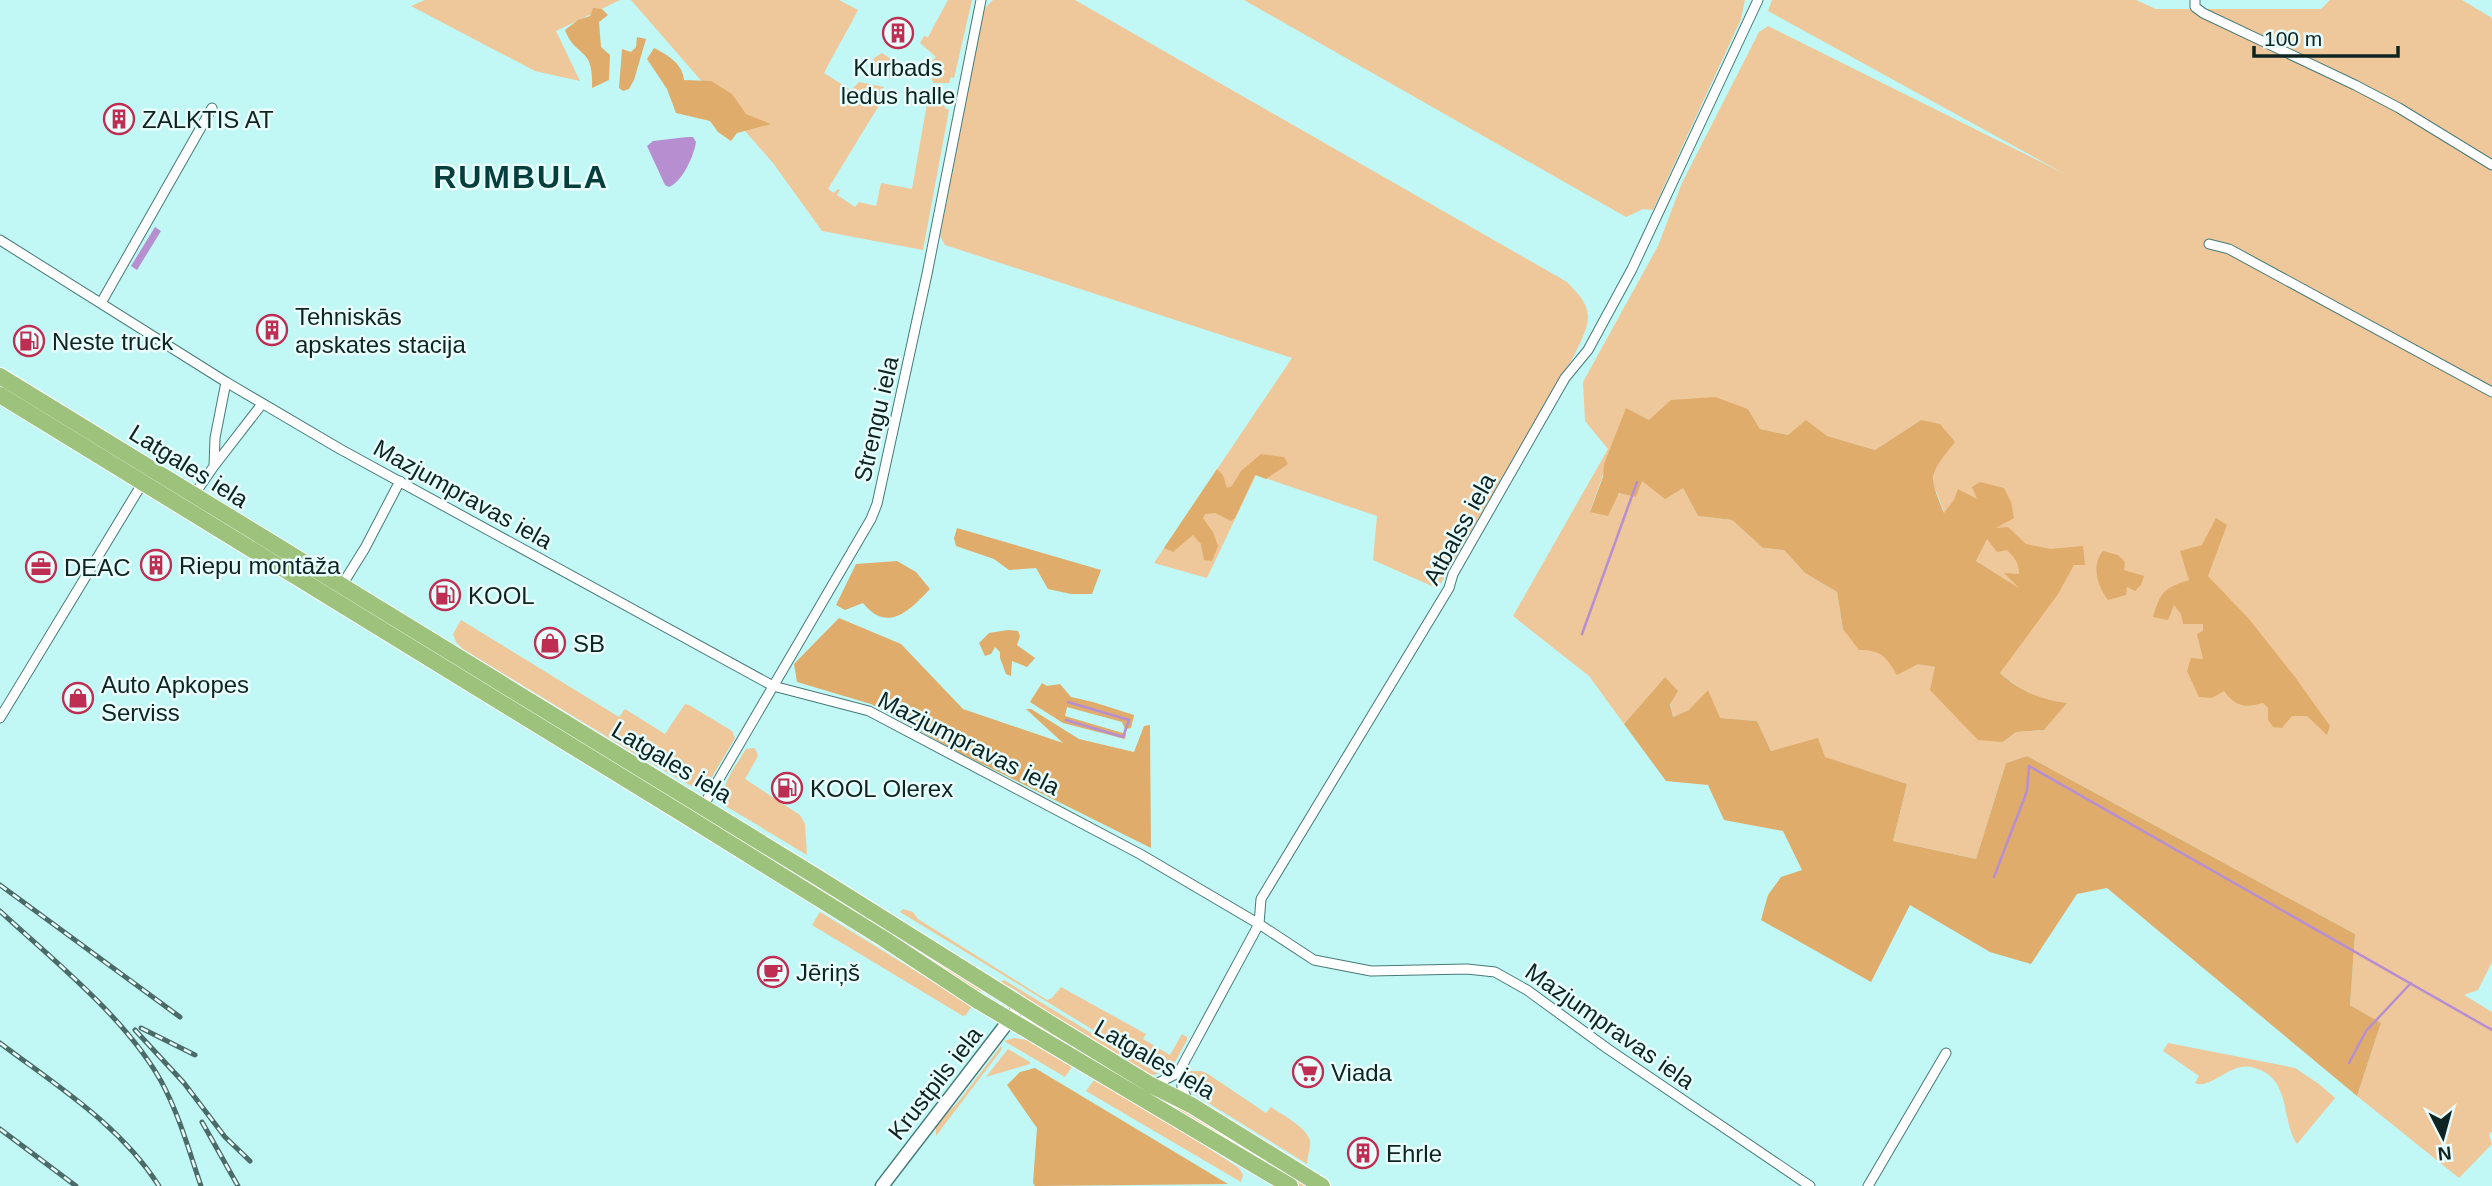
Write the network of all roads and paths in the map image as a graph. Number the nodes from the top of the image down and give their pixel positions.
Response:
1 (981, 0) edge
2 (1758, 0) edge
3 (2195, 0) edge
4 (212, 108) dead end
5 (2492, 165) edge
6 (0, 240) edge
7 (2209, 244) dead end
8 (101, 303) junction
9 (0, 376) edge
10 (226, 382) junction
11 (2492, 392) edge
12 (0, 396) edge
13 (262, 404) junction
14 (214, 467) junction
15 (147, 476) junction
16 (400, 481) junction
17 (194, 495) junction
18 (342, 586) junction
19 (773, 686) junction
20 (0, 718) edge
21 (698, 815) junction
22 (1259, 924) junction
23 (1015, 1012) junction
24 (1946, 1053) dead end
25 (1181, 1068) junction
26 (1152, 1085) junction
27 (1191, 1105) junction
28 (882, 1186) edge
29 (1290, 1186) edge
30 (1322, 1186) edge
31 (1810, 1186) edge
32 (1868, 1186) edge

1 - 19 street, Strengu iela
2 - 22 street, Atbalss iela
3 - 5 street
4 - 8 street
6 - 8 street, Mazjumpravas iela
7 - 11 street
8 - 10 street, Mazjumpravas iela
9 - 15 highway, Latgales iela
10 - 13 street, Mazjumpravas iela
10 - 14 street
12 - 15 highway, Latgales iela
13 - 14 street
13 - 16 street, Mazjumpravas iela
14 - 17 street
15 - 17 highway, Latgales iela
15 - 20 street
15 - 21 highway, Latgales iela
16 - 18 street
16 - 19 street, Mazjumpravas iela
17 - 18 highway, Latgales iela
18 - 21 highway, Latgales iela
19 - 21 street, Strengu iela
19 - 22 street, Mazjumpravas iela
21 - 23 highway, Latgales iela
22 - 25 street, Atbalss iela
22 - 31 street, Mazjumpravas iela
23 - 26 highway, Latgales iela
23 - 28 street, Krustpils iela
23 - 29 highway, Latgales iela
24 - 32 street
25 - 26 street
25 - 27 street
26 - 27 highway, Latgales iela
27 - 30 highway, Latgales iela

